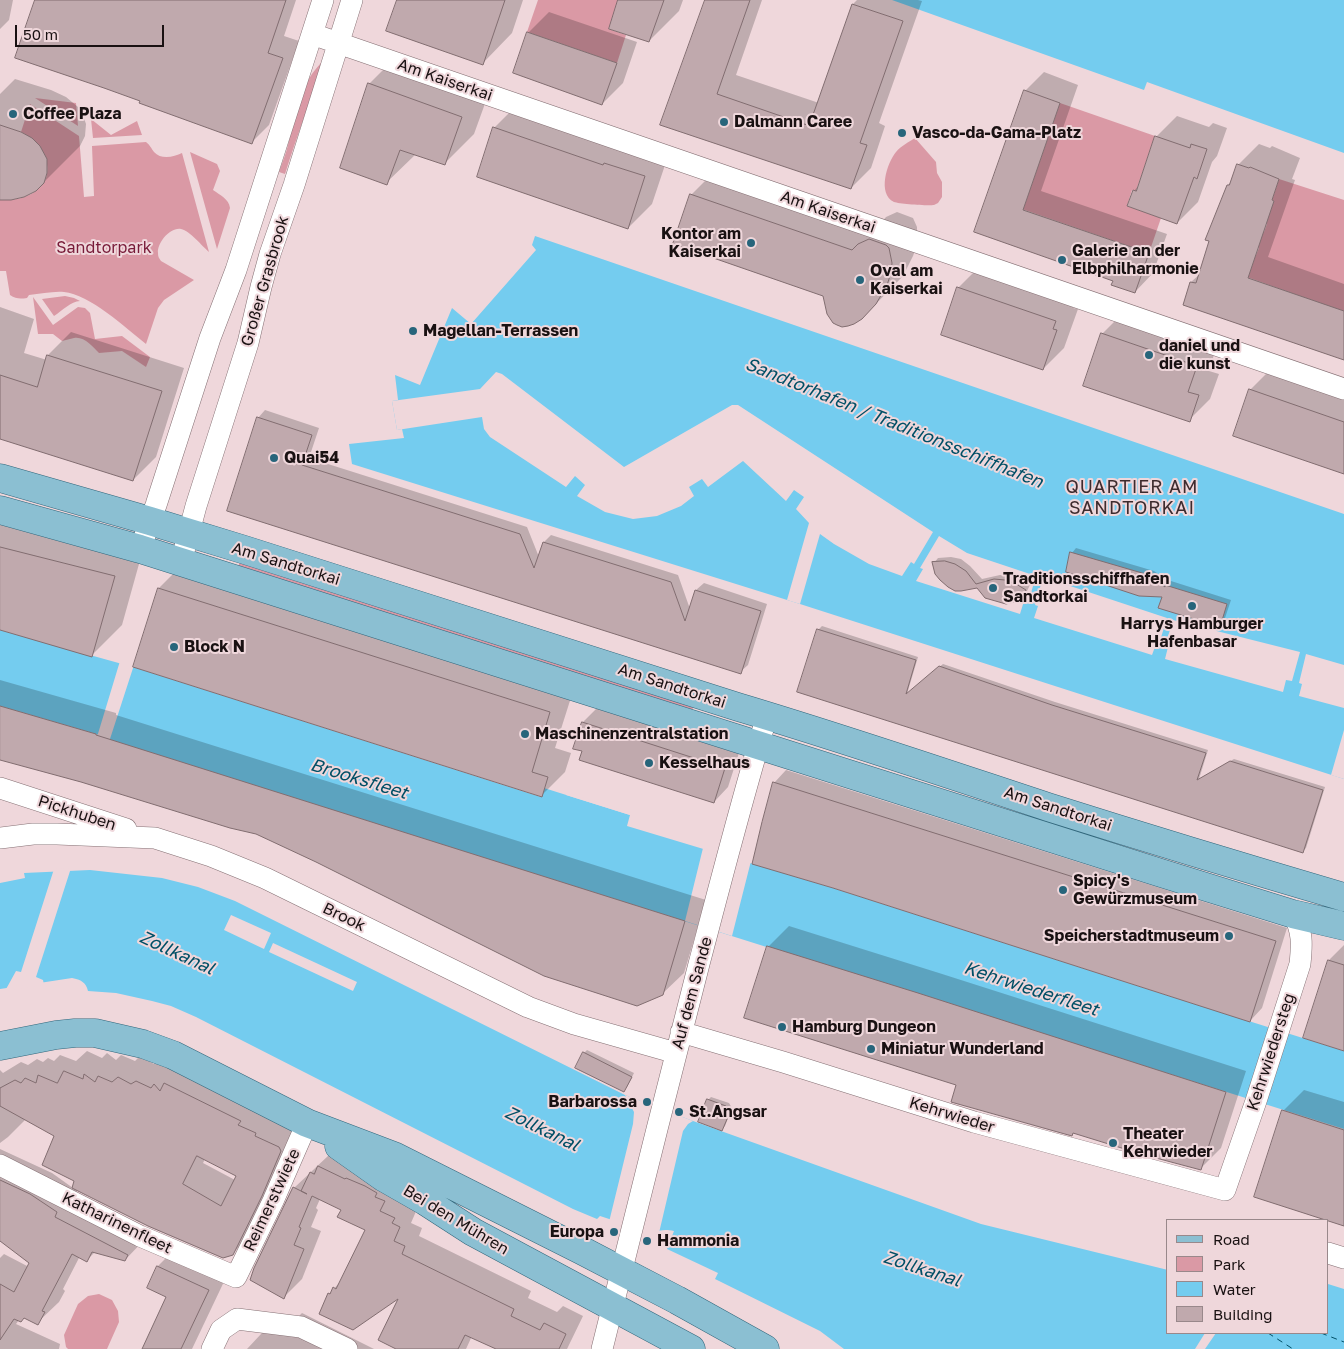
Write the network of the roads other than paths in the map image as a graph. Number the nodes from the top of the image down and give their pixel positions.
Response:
1 (323, 0) edge
2 (352, 0) edge
3 (312, 34) junction
4 (339, 43) junction
5 (1344, 389) edge
6 (0, 478) edge
7 (0, 510) edge
8 (150, 521) junction
9 (188, 533) junction
10 (140, 549) junction
11 (181, 562) junction
12 (767, 716) junction
13 (758, 745) junction
14 (0, 788) edge
15 (0, 838) edge
16 (155, 838) junction
17 (1344, 896) edge
18 (1292, 914) junction
19 (1344, 926) edge
20 (681, 1032) junction
21 (0, 1046) edge
22 (676, 1053) junction
23 (307, 1123) junction
24 (0, 1166) edge
25 (1225, 1190) joint
26 (1329, 1253) edge
27 (1344, 1258) edge
28 (621, 1271) junction
29 (236, 1277) joint
30 (612, 1307) junction
31 (212, 1349) edge
32 (347, 1349) edge
33 (602, 1349) edge
34 (691, 1349) edge
35 (765, 1349) edge

1 - 3 street, Großer Grasbrook
2 - 4 street, Großer Grasbrook
3 - 4 street, Am Kaiserkai
3 - 8 street, Großer Grasbrook
4 - 5 street, Am Kaiserkai
4 - 9 street, Großer Grasbrook
6 - 8 main road, Am Sandtorkai
7 - 10 main road, Am Sandtorkai
8 - 9 main road, Am Sandtorkai
8 - 10 street, Großer Grasbrook
9 - 11 street, Großer Grasbrook
9 - 12 main road, Am Sandtorkai
10 - 11 main road, Am Sandtorkai
11 - 13 main road, Am Sandtorkai
12 - 13 street, Auf dem Sande
12 - 17 main road, Am Sandtorkai
13 - 18 main road, Am Sandtorkai
13 - 20 street, Auf dem Sande
14 - 16 street, Pickhuben
15 - 16 street, Brook
16 - 22 street, Brook
18 - 19 main road, Am Sandtorkai
18 - 25 street, Kehrwiedersteg
20 - 22 street, Auf dem Sande
20 - 25 street, Kehrwieder
21 - 23 main road, Bei den Mühren
22 - 28 street, Auf dem Sande
23 - 28 main road, Bei den Mühren
23 - 29 street, Reimerstwiete
23 - 30 main road, Bei den Mühren
24 - 29 street, Katharinenfleet
26 - 27 street
28 - 30 street, Auf dem Sande
28 - 35 main road, Bei den Mühren
30 - 33 street, Auf dem Sande
30 - 34 main road, Bei den Mühren
31 - 32 street

